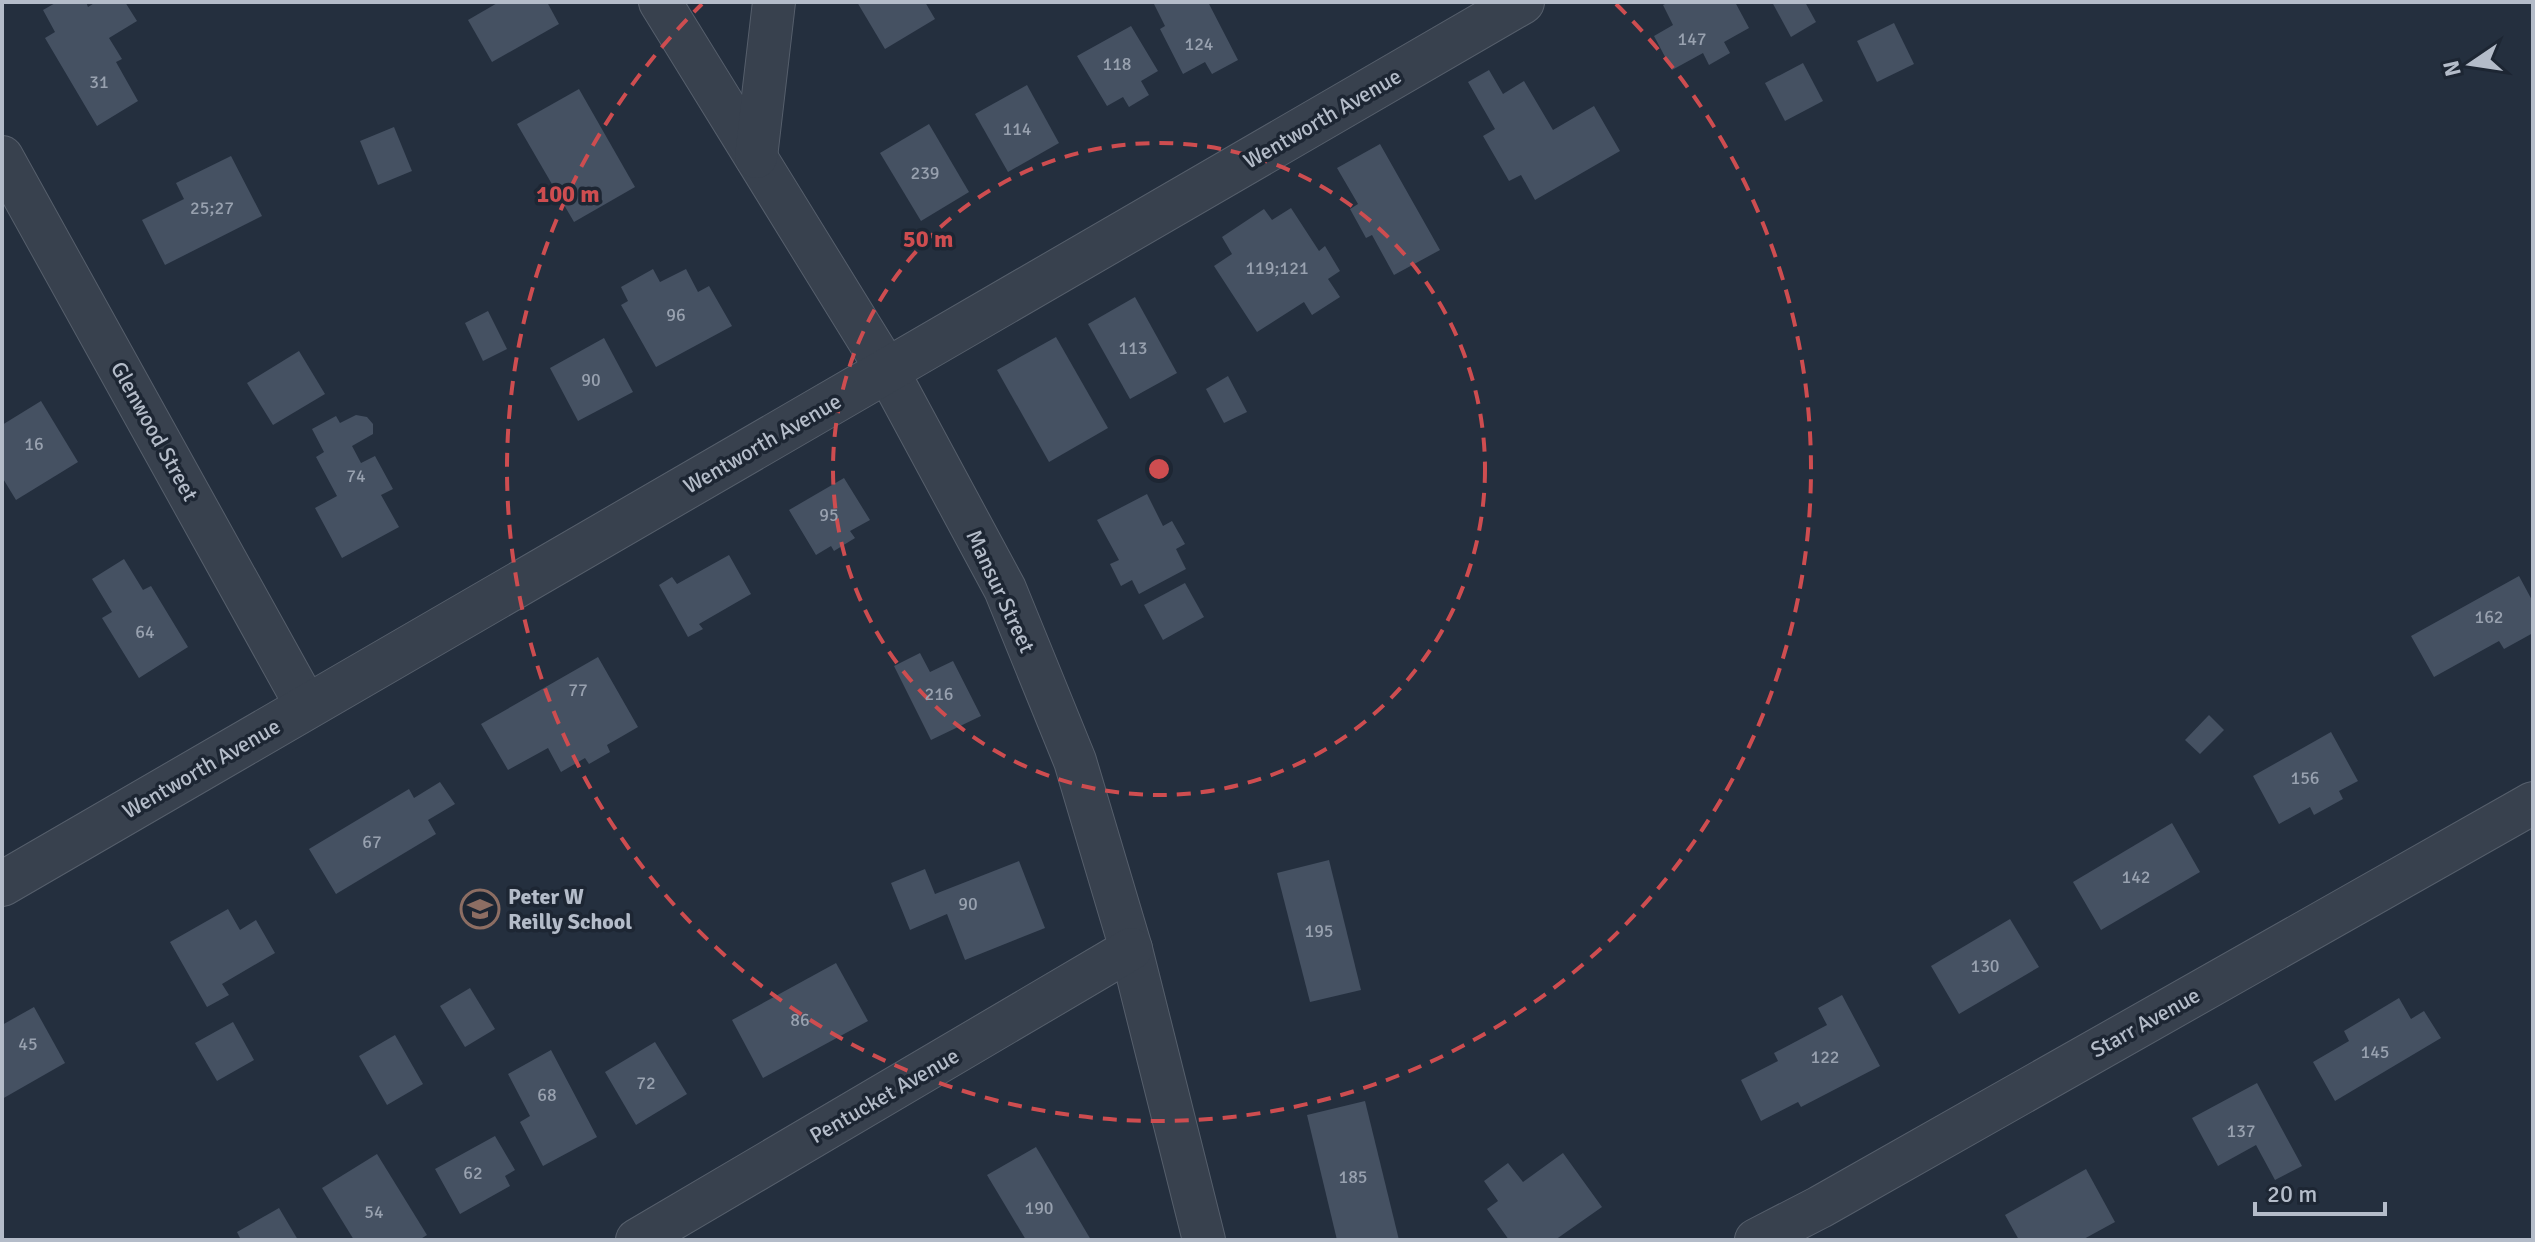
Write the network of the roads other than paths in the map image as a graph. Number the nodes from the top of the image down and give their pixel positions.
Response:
1 (660, 2) edge
2 (774, 2) edge
3 (1522, 2) edge
4 (2, 157) edge
5 (756, 157) junction
6 (887, 370) junction
7 (307, 707) junction
8 (2533, 803) edge
9 (2, 884) edge
10 (1131, 949) junction
11 (637, 1240) edge
12 (1204, 1240) edge
13 (1756, 1240) edge

1 - 5 street, Mansur Street
2 - 5 street
3 - 6 street, Wentworth Avenue
4 - 7 street, Glenwood Street
5 - 6 street, Mansur Street
6 - 7 street, Wentworth Avenue
6 - 10 street, Mansur Street
7 - 9 street, Wentworth Avenue
8 - 13 street, Starr Avenue
10 - 11 street, Pentucket Avenue
10 - 12 street, Mansur Street

